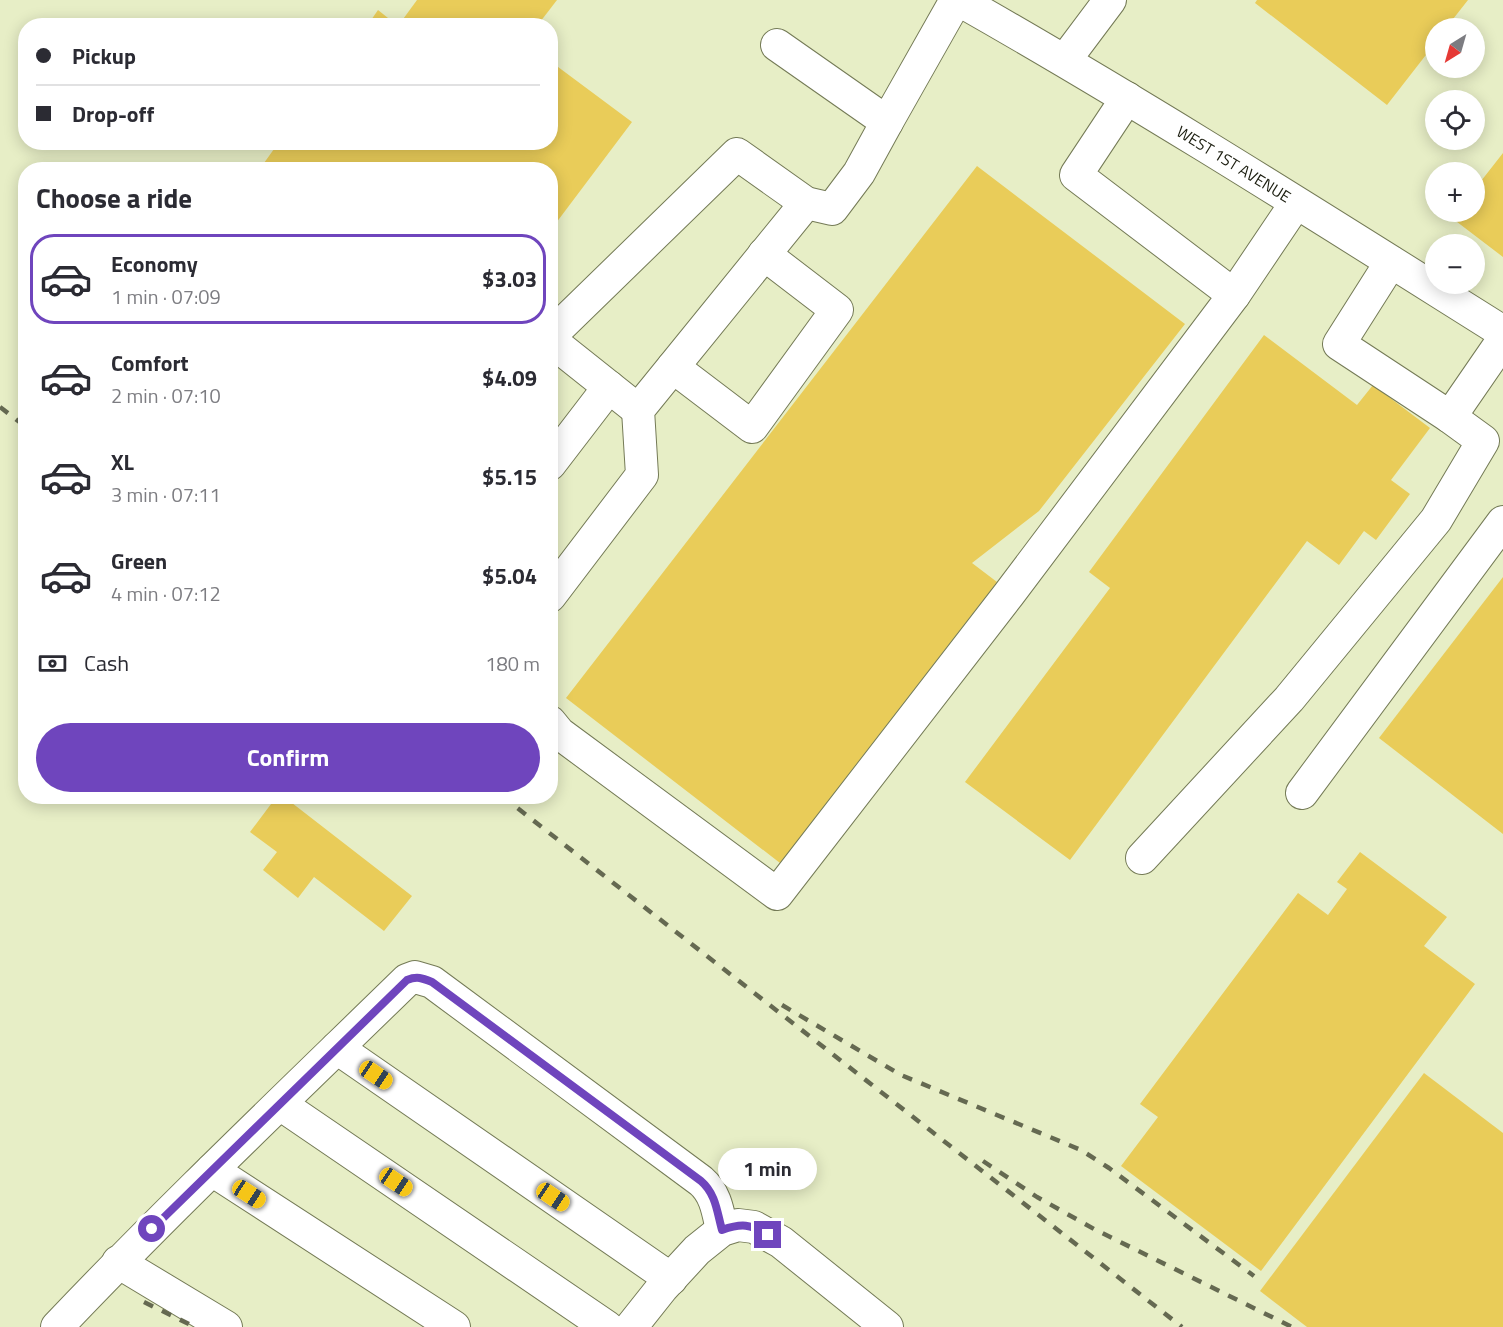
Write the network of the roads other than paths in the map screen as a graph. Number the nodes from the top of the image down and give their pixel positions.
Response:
1 (957, 0) edge
2 (1110, 0) edge
3 (777, 45) dead end
4 (1065, 60) junction
5 (1126, 98) junction
6 (888, 122) junction
7 (806, 203) junction
8 (1296, 203) junction
9 (764, 254) junction
10 (1391, 262) junction
11 (1234, 295) junction
12 (558, 330) edge
13 (1503, 332) edge
14 (1503, 340) edge
15 (558, 345) edge
16 (673, 367) junction
17 (609, 387) junction
18 (638, 410) junction
19 (1450, 417) junction
20 (558, 454) edge
21 (1503, 522) edge
22 (558, 585) edge
23 (558, 732) edge
24 (1302, 793) dead end
25 (1143, 858) dead end
26 (337, 1048) junction
27 (280, 1104) junction
28 (212, 1170) junction
29 (722, 1230) junction
30 (118, 1262) junction
31 (671, 1278) junction
32 (57, 1327) edge
33 (226, 1327) edge
34 (454, 1327) edge
35 (607, 1327) edge
36 (631, 1327) edge
37 (886, 1327) edge

1 - 4 street, WEST 1ST AVENUE
1 - 6 street
2 - 4 street
3 - 6 street
4 - 5 street, WEST 1ST AVENUE
5 - 8 street, WEST 1ST AVENUE
5 - 11 street
6 - 7 street
7 - 9 street
7 - 12 street
8 - 10 street, WEST 1ST AVENUE
8 - 11 street
9 - 16 street
9 - 16 street
10 - 13 street, WEST 1ST AVENUE
10 - 19 street
11 - 23 street
14 - 19 street
15 - 17 street
16 - 18 street
17 - 18 street
17 - 20 street
18 - 22 street
19 - 25 street
21 - 24 street
26 - 27 street
26 - 29 street
26 - 31 street
27 - 28 street
27 - 35 street
28 - 30 street
28 - 34 street
29 - 31 street
29 - 37 street
30 - 32 street
30 - 33 street
31 - 36 street

